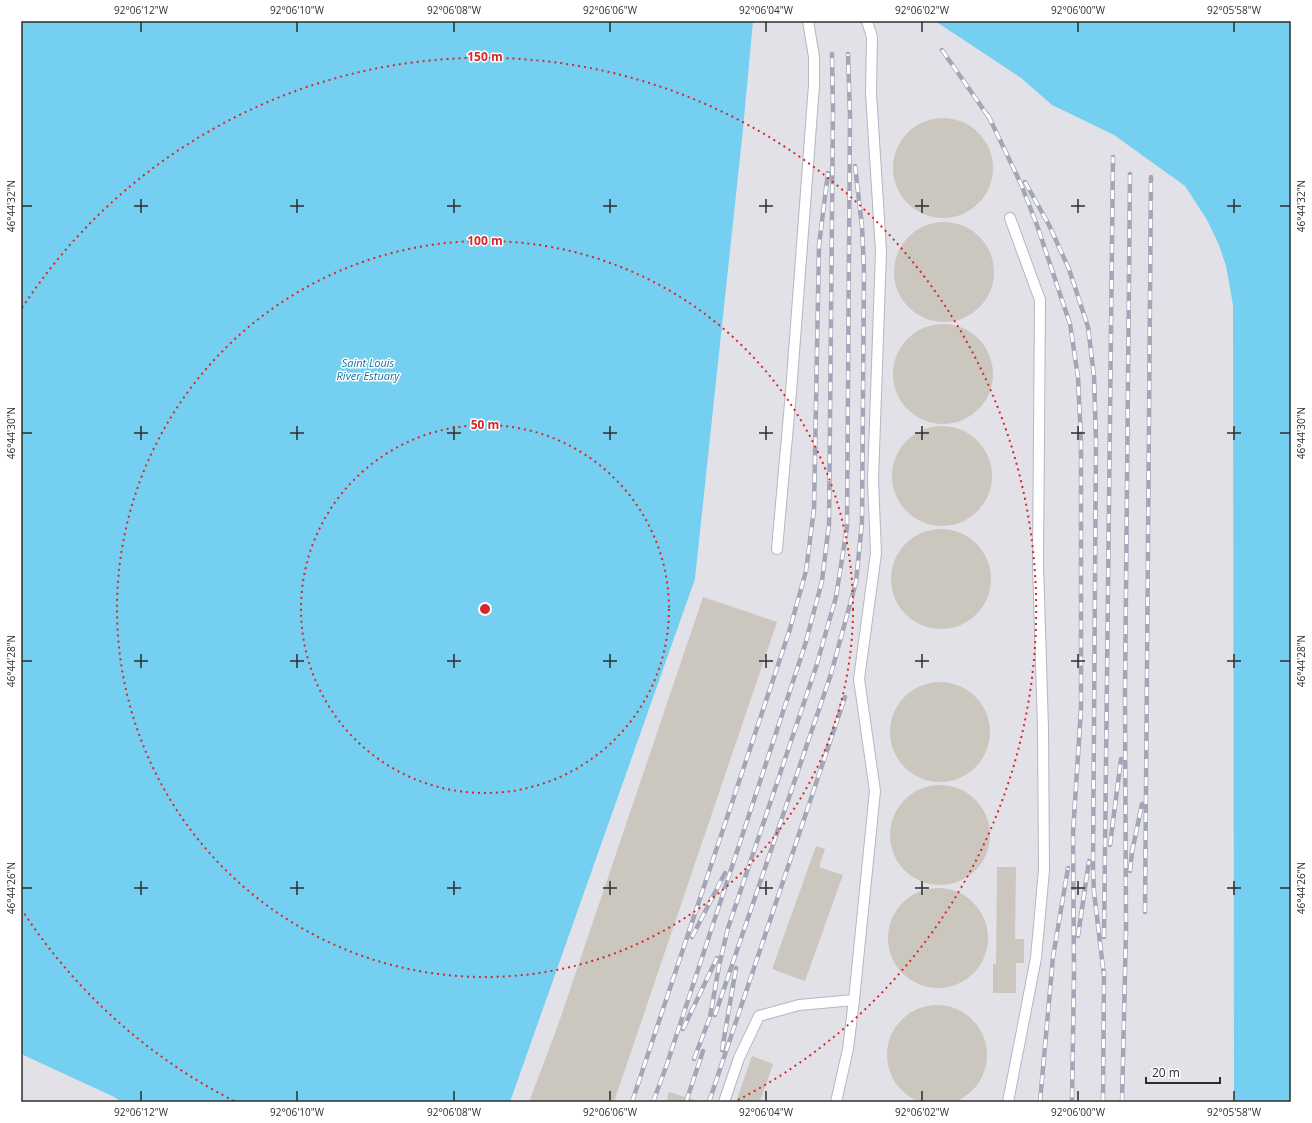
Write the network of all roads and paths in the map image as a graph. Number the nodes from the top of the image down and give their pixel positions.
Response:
1 (808, 21) edge
2 (867, 21) edge
3 (1010, 218) dead end
4 (777, 549) dead end
5 (854, 1000) junction
6 (724, 1102) edge
7 (836, 1102) edge
8 (1008, 1102) edge

1 - 4 lane
2 - 5 lane
3 - 8 lane
5 - 6 lane
5 - 7 lane

